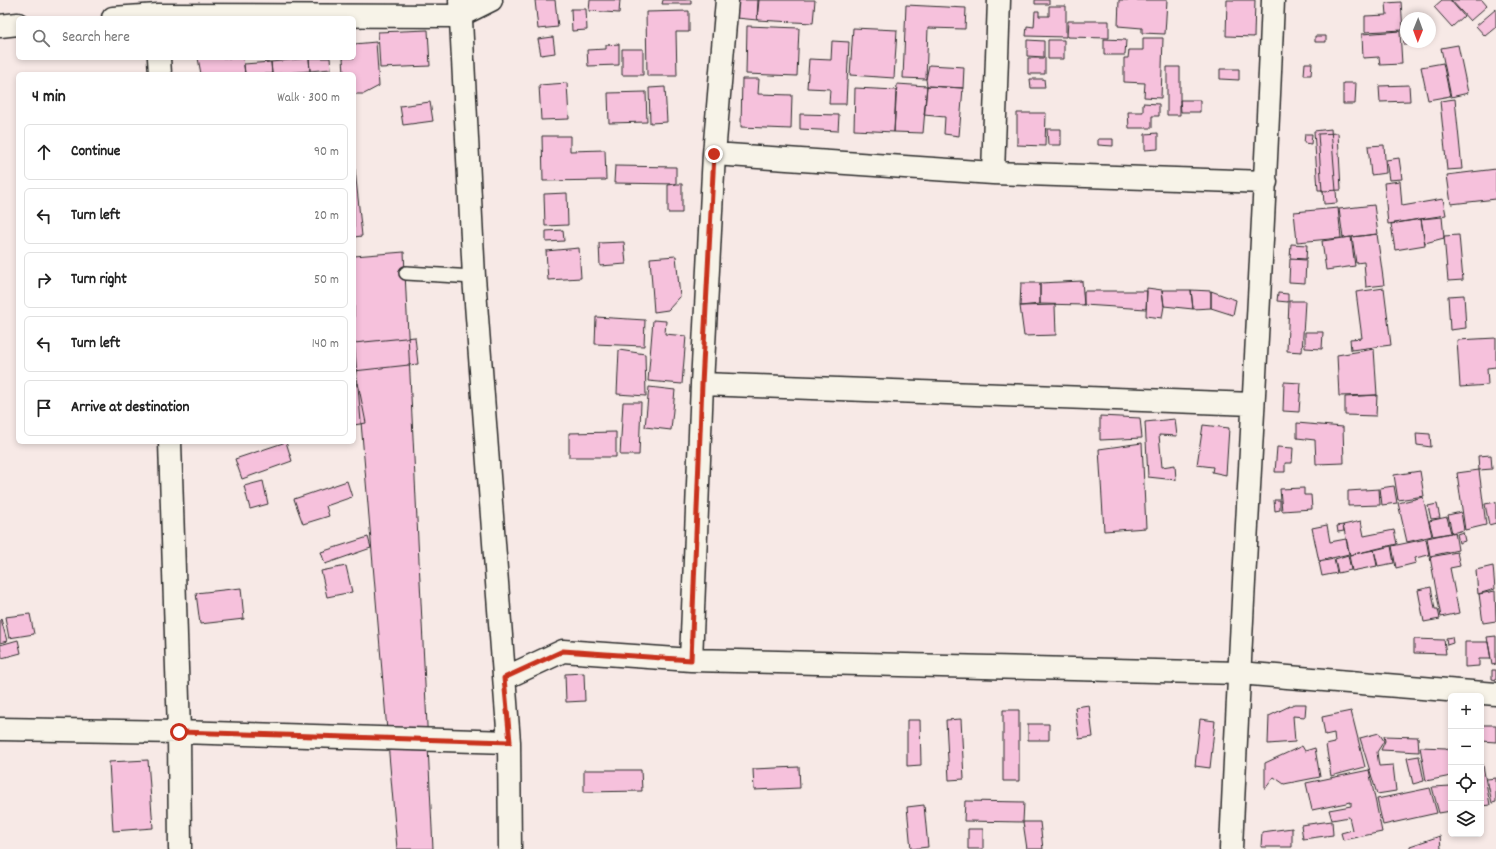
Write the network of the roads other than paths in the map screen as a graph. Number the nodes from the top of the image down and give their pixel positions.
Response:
1 (491, 0) edge
2 (727, 0) edge
3 (999, 0) edge
4 (1273, 0) edge
5 (459, 8) edge
6 (158, 16) edge
7 (16, 24) edge
8 (0, 26) edge
9 (159, 60) edge
10 (160, 72) edge
11 (714, 154) junction
12 (993, 173) junction
13 (1266, 182) junction
14 (406, 273) dead end
15 (474, 277) junction
16 (702, 384) junction
17 (1253, 404) junction
18 (170, 444) edge
19 (691, 660) junction
20 (1239, 673) junction
21 (504, 678) junction
22 (1496, 694) edge
23 (0, 729) edge
24 (179, 732) junction
25 (510, 742) junction
26 (180, 849) edge
27 (510, 849) edge
28 (1231, 849) edge

1 - 5 street
2 - 11 street
3 - 12 street
4 - 13 street
5 - 6 street
5 - 15 street
7 - 8 street
9 - 10 street
11 - 12 street
11 - 16 street
12 - 13 street
13 - 17 street
14 - 15 lane
15 - 21 street
16 - 17 street
16 - 19 street
17 - 20 street
18 - 24 street
19 - 20 street
19 - 21 street
20 - 22 street
20 - 28 street
21 - 25 street
23 - 24 street
24 - 25 street
24 - 26 street
25 - 27 street

